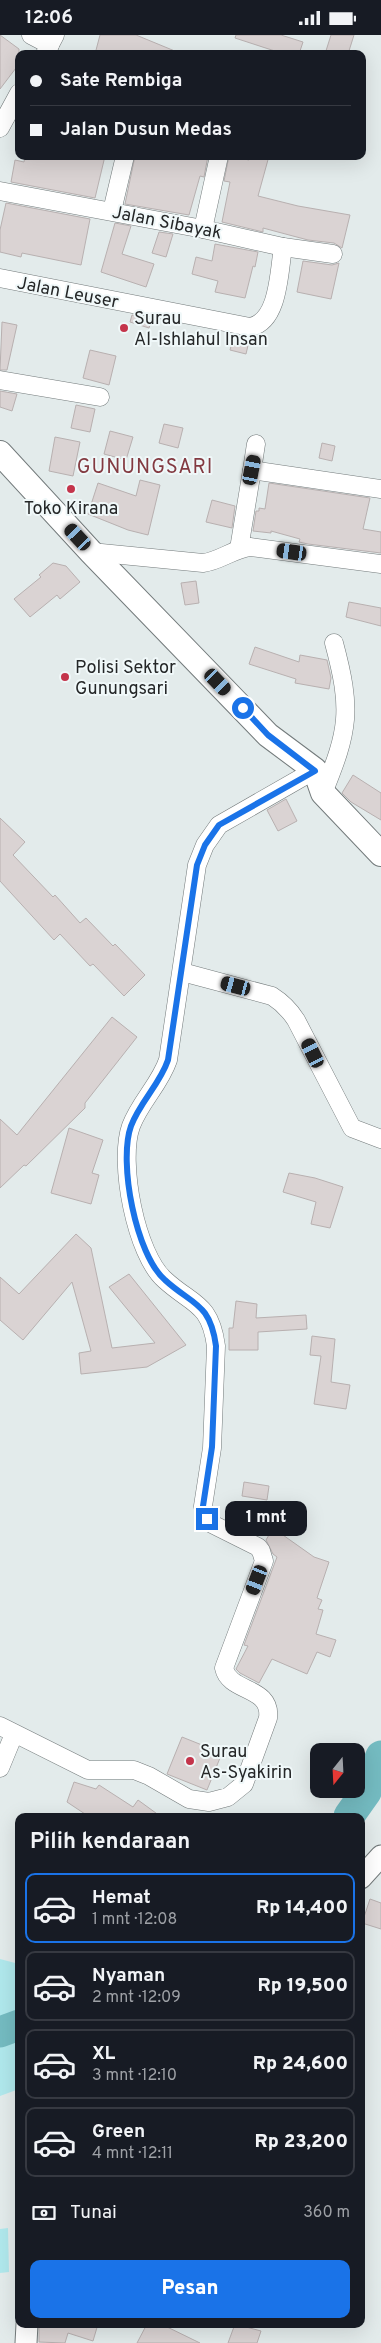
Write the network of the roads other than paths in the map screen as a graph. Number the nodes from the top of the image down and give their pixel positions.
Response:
1 (31, 35) edge
2 (50, 44) edge
3 (15, 100) edge
4 (0, 128) edge
5 (124, 160) edge
6 (218, 160) edge
7 (0, 191) edge
8 (112, 211) junction
9 (203, 229) junction
10 (283, 247) junction
11 (333, 254) dead end
12 (0, 279) edge
13 (0, 380) edge
14 (100, 397) dead end
15 (256, 444) dead end
16 (0, 453) edge
17 (252, 470) junction
18 (381, 489) edge
19 (239, 549) junction
20 (91, 552) junction
21 (381, 564) edge
22 (334, 643) dead end
23 (315, 771) junction
24 (323, 793) junction
25 (381, 854) edge
26 (182, 972) junction
27 (381, 1139) edge
28 (7, 1730) edge
29 (0, 1768) edge
30 (194, 1809) edge
31 (381, 1856) edge
32 (365, 1874) edge
33 (28, 2328) edge
34 (26, 2343) edge

1 - 2 street
3 - 4 street
5 - 8 street
6 - 9 street
7 - 8 street, Jalan Sibayak
8 - 9 street, Jalan Sibayak
9 - 10 street, Jalan Sibayak
10 - 11 street, Jalan Sibayak
10 - 12 street, Jalan Leuser
13 - 14 street
15 - 17 street
16 - 20 main road
17 - 18 street
17 - 19 street
19 - 20 street
19 - 21 street
20 - 23 main road
22 - 24 street
23 - 24 main road
23 - 26 street
24 - 25 main road
26 - 27 street
26 - 30 street
28 - 29 street
28 - 30 street
31 - 32 street
33 - 34 street

